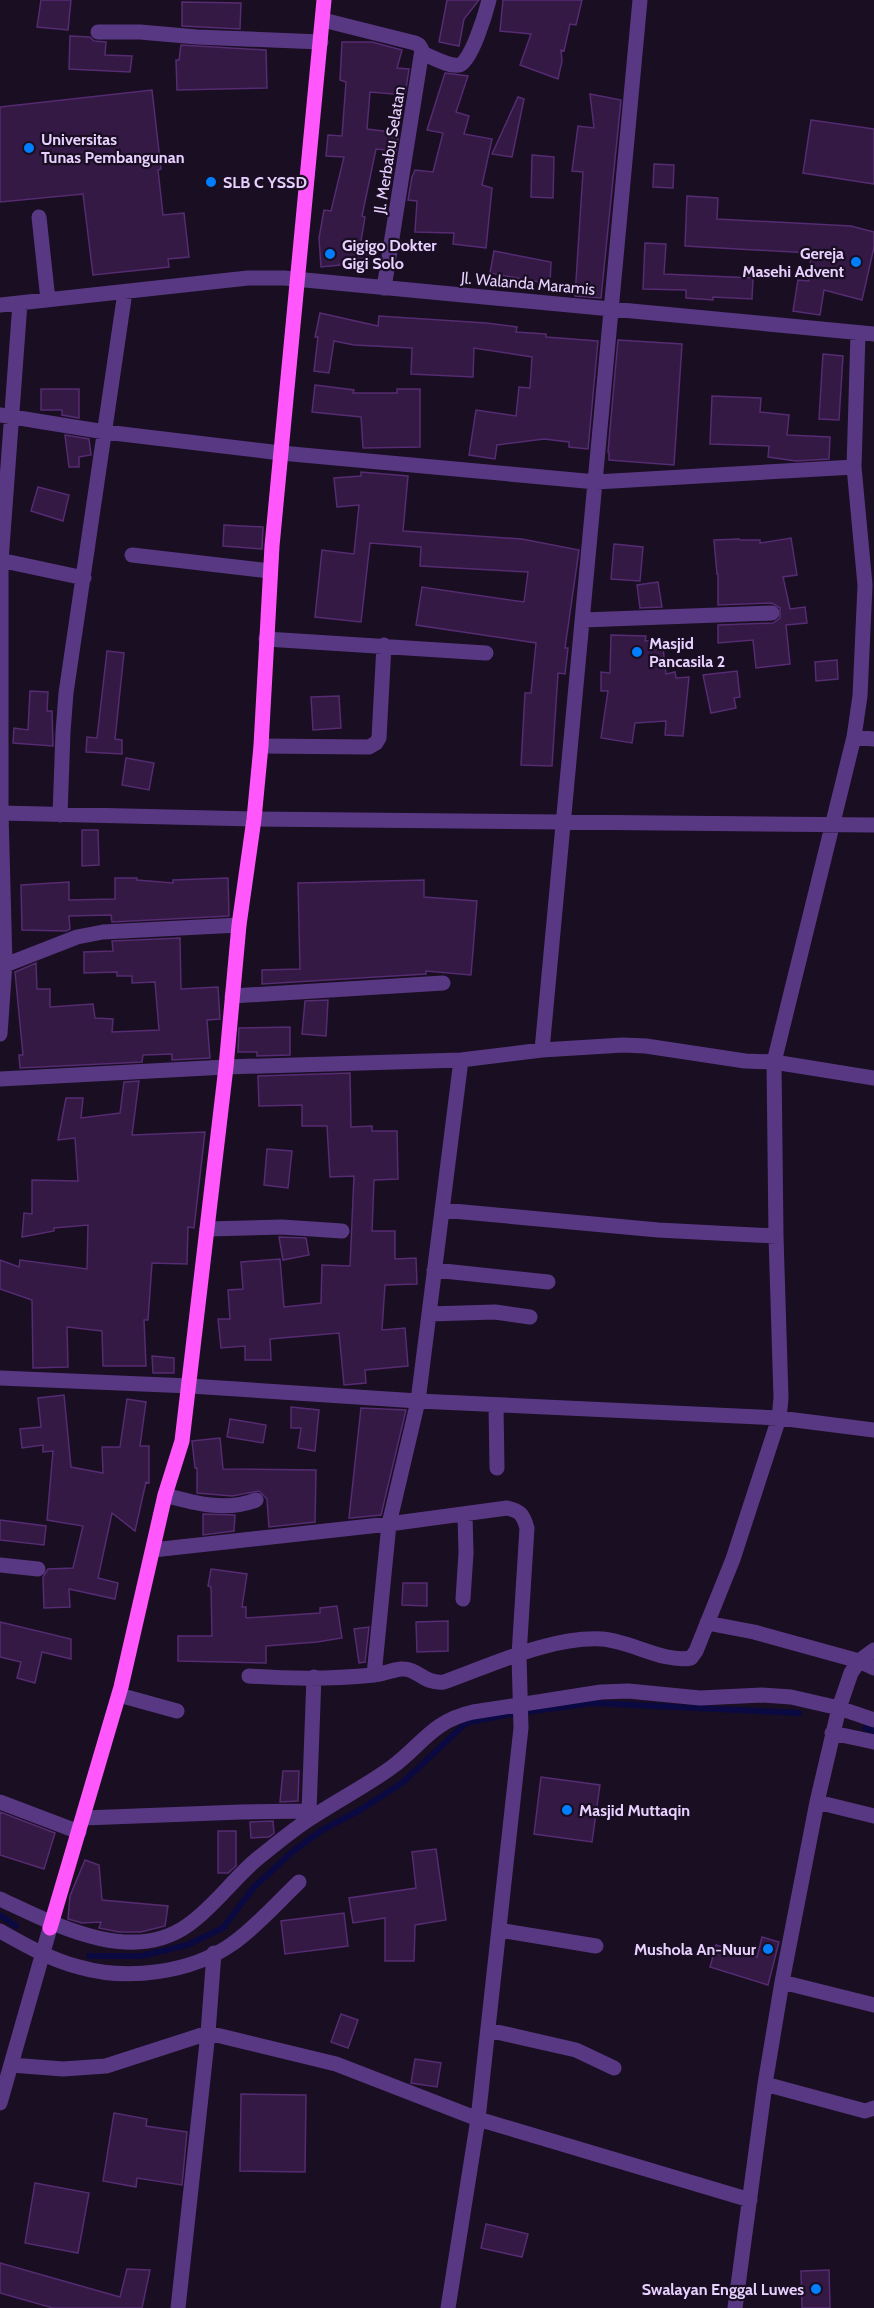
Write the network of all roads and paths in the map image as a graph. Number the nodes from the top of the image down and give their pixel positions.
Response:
1 (324, 0) edge
2 (489, 0) edge
3 (640, 0) edge
4 (323, 20) junction
5 (98, 32) dead end
6 (321, 42) junction
7 (422, 53) junction
8 (39, 216) dead end
9 (297, 280) junction
10 (384, 288) junction
11 (124, 292) junction
12 (48, 300) junction
13 (20, 303) junction
14 (0, 305) edge
15 (612, 308) junction
16 (858, 333) junction
17 (874, 334) edge
18 (5, 416) edge
19 (105, 432) junction
20 (281, 453) junction
21 (854, 467) junction
22 (596, 482) junction
23 (132, 555) dead end
24 (0, 560) edge
25 (270, 571) junction
26 (84, 578) junction
27 (870, 584) edge
28 (772, 613) dead end
29 (583, 620) junction
30 (266, 639) junction
31 (384, 645) junction
32 (486, 653) dead end
33 (854, 737) junction
34 (874, 739) edge
35 (261, 746) junction
36 (0, 813) edge
37 (60, 815) junction
38 (254, 819) junction
39 (564, 822) junction
40 (833, 823) junction
41 (874, 825) edge
42 (239, 925) junction
43 (3, 966) edge
44 (443, 983) dead end
45 (232, 996) junction
46 (0, 1034) edge
47 (542, 1050) junction
48 (461, 1060) junction
49 (774, 1062) junction
50 (226, 1067) junction
51 (874, 1078) edge
52 (0, 1079) edge
53 (442, 1210) junction
54 (207, 1229) junction
55 (342, 1231) dead end
56 (776, 1236) junction
57 (434, 1270) junction
58 (548, 1282) dead end
59 (429, 1314) junction
60 (530, 1317) dead end
61 (0, 1378) edge
62 (190, 1386) junction
63 (418, 1401) junction
64 (496, 1405) junction
65 (779, 1418) junction
66 (874, 1430) edge
67 (497, 1468) dead end
68 (165, 1495) junction
69 (255, 1500) dead end
70 (465, 1514) junction
71 (389, 1524) junction
72 (153, 1550) junction
73 (0, 1565) edge
74 (38, 1569) dead end
75 (463, 1599) dead end
76 (707, 1623) junction
77 (874, 1650) edge
78 (519, 1655) junction
79 (859, 1661) junction
80 (874, 1668) edge
81 (374, 1675) junction
82 (249, 1676) dead end
83 (314, 1677) junction
84 (119, 1695) junction
85 (520, 1708) junction
86 (839, 1708) junction
87 (177, 1711) dead end
88 (874, 1720) edge
89 (832, 1733) junction
90 (874, 1742) edge
91 (0, 1802) edge
92 (817, 1802) junction
93 (310, 1815) junction
94 (874, 1816) edge
95 (82, 1825) junction
96 (299, 1882) dead end
97 (0, 1899) edge
98 (51, 1925) junction
99 (499, 1930) junction
100 (0, 1931) edge
101 (596, 1946) dead end
102 (214, 1953) junction
103 (42, 1954) junction
104 (782, 1982) junction
105 (874, 2005) edge
106 (488, 2030) junction
107 (208, 2033) junction
108 (11, 2065) junction
109 (614, 2068) dead end
110 (765, 2084) junction
111 (0, 2103) edge
112 (874, 2108) edge
113 (478, 2119) junction
114 (750, 2200) junction
115 (178, 2308) edge
116 (448, 2308) edge
117 (735, 2308) edge

1 - 4 main road
2 - 7 street
3 - 15 street
4 - 6 main road
4 - 7 street
5 - 6 street
6 - 9 main road
7 - 10 street, Jl. Merbabu Selatan
8 - 12 street
9 - 10 street, Jl. Walanda Maramis
9 - 11 street, Jl. Walanda Maramis
9 - 20 main road
10 - 15 street, Jl. Walanda Maramis
11 - 12 street, Jl. Walanda Maramis
11 - 19 street
12 - 13 street, Jl. Walanda Maramis
13 - 14 street, Jl. Walanda Maramis
13 - 18 street
15 - 16 street, Jl. Walanda Maramis
15 - 22 street
16 - 17 street, Jl. Walanda Maramis
16 - 21 street
18 - 19 street
18 - 24 street
19 - 20 street
19 - 26 street
20 - 22 street
20 - 25 main road
21 - 22 street
21 - 27 street
22 - 29 street
23 - 25 street
24 - 26 street
24 - 36 street
25 - 30 main road
26 - 37 street
27 - 33 street
28 - 29 street
29 - 39 street
30 - 31 street
30 - 35 main road
31 - 32 street
31 - 35 street
33 - 34 street
33 - 40 street
35 - 38 main road
36 - 37 street
36 - 43 street
37 - 38 street
38 - 39 street
38 - 42 main road
39 - 40 street
39 - 47 street
40 - 41 street
40 - 49 street
42 - 43 street
42 - 45 main road
43 - 46 street
44 - 45 street
45 - 50 main road
47 - 48 street
47 - 49 street
48 - 50 street
48 - 53 street
49 - 51 street
49 - 56 street
50 - 52 street
50 - 54 main road
53 - 56 street
53 - 57 street
54 - 55 street
54 - 62 main road
56 - 65 street
57 - 58 street
57 - 59 street
59 - 60 street
59 - 63 street
61 - 62 street
62 - 63 street
62 - 68 main road
63 - 64 street
63 - 71 street
64 - 65 street
64 - 67 street
65 - 66 street
65 - 76 street
68 - 69 street
68 - 72 main road
70 - 71 street
70 - 75 street
70 - 78 street
71 - 72 street
71 - 81 street
72 - 84 main road
73 - 74 street
76 - 78 street
76 - 79 street
77 - 79 street
78 - 81 street
78 - 85 street
79 - 80 street
79 - 86 street
81 - 83 street
82 - 83 street
83 - 93 street
84 - 87 street
84 - 95 main road
85 - 86 street
85 - 93 street
85 - 99 street
86 - 88 street
86 - 89 street
89 - 90 street
89 - 92 street
91 - 95 street
92 - 94 street
92 - 104 street
93 - 95 street
93 - 98 street
95 - 98 main road
96 - 102 street
97 - 98 street
98 - 103 street
99 - 101 street
99 - 106 street
100 - 103 street
102 - 103 street
102 - 107 street
103 - 108 street
104 - 105 street
104 - 110 street
106 - 109 street
106 - 113 street
107 - 108 street
107 - 113 street
107 - 115 street
108 - 111 street
110 - 112 street
110 - 114 street
113 - 114 street
113 - 116 street
114 - 117 street

